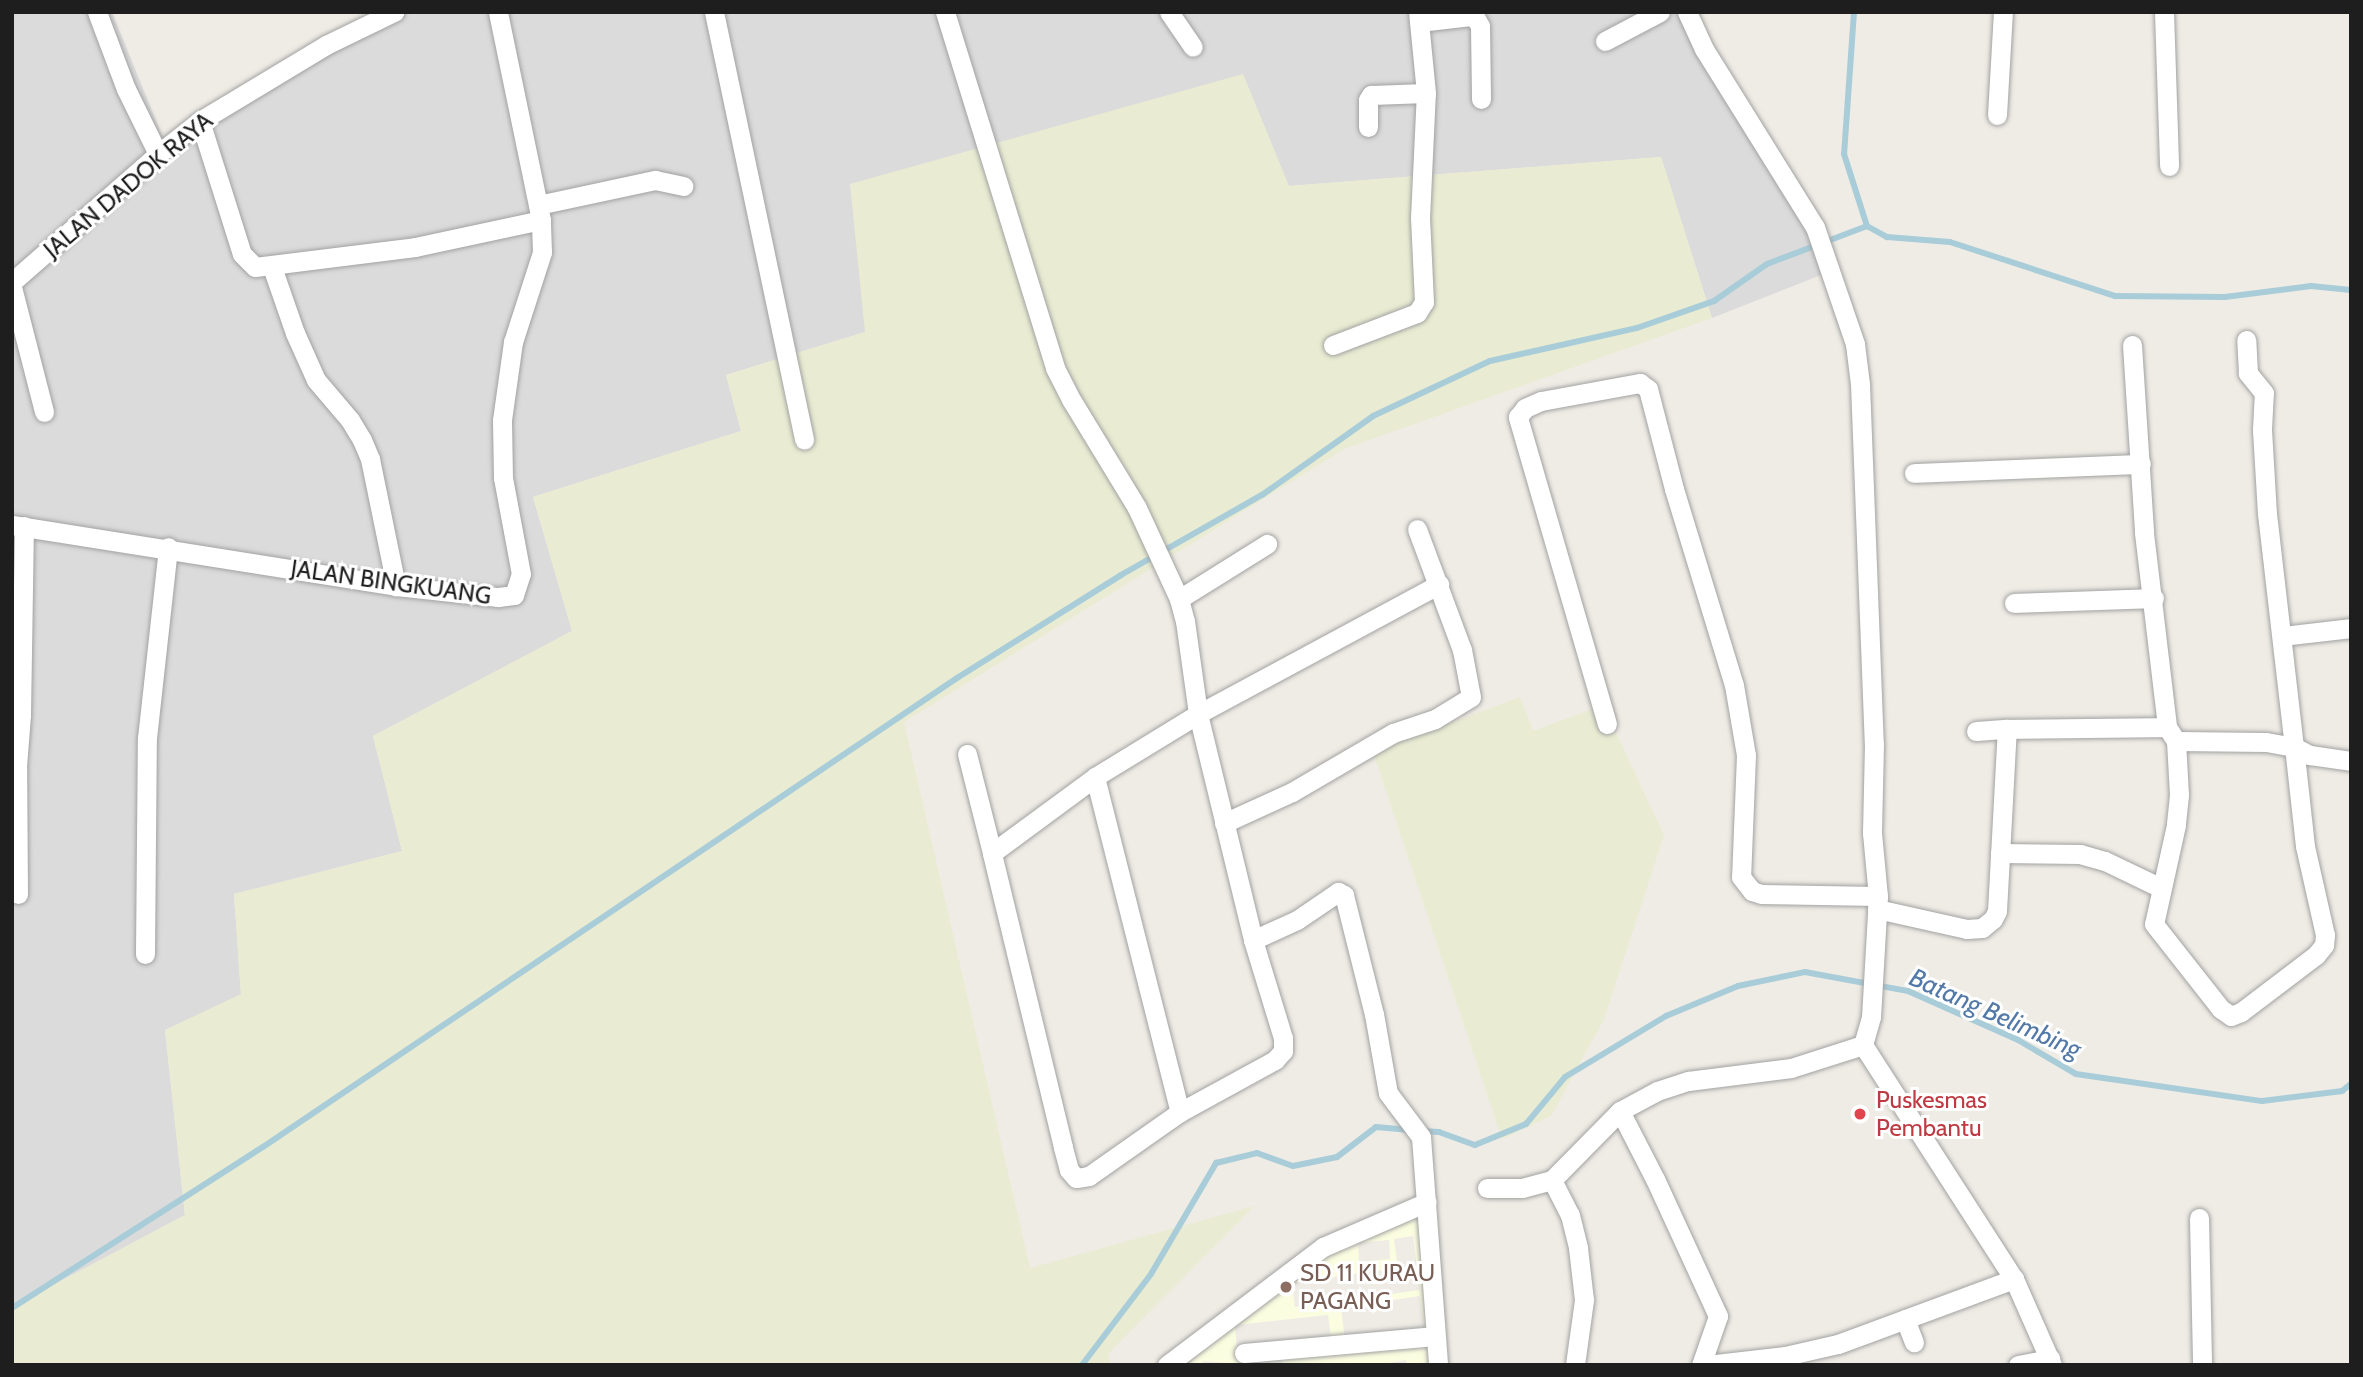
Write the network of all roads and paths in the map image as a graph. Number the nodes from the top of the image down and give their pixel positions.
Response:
1 (97, 12) edge
2 (394, 12) edge
3 (498, 12) edge
4 (714, 12) edge
5 (945, 12) edge
6 (1169, 12) edge
7 (1660, 12) edge
8 (1687, 12) edge
9 (2003, 12) edge
10 (2164, 12) edge
11 (1419, 17) edge
12 (1605, 41) dead end
13 (1193, 47) dead end
14 (1426, 93) junction
15 (1481, 99) dead end
16 (1997, 115) dead end
17 (200, 121) junction
18 (1368, 127) dead end
19 (158, 154) junction
20 (2169, 166) dead end
21 (683, 186) dead end
22 (540, 212) junction
23 (272, 267) junction
24 (12, 284) edge
25 (2246, 340) dead end
26 (1333, 345) dead end
27 (2132, 345) dead end
28 (44, 412) dead end
29 (804, 440) dead end
30 (2141, 464) junction
31 (1914, 473) dead end
32 (18, 525) edge
33 (1417, 530) dead end
34 (1267, 544) dead end
35 (168, 547) junction
36 (1439, 584) junction
37 (396, 586) junction
38 (1175, 590) junction
39 (2154, 598) junction
40 (2014, 603) dead end
41 (2351, 628) edge
42 (2282, 636) junction
43 (17, 646) edge
44 (1198, 714) junction
45 (1607, 724) dead end
46 (2007, 729) junction
47 (1976, 731) dead end
48 (2171, 734) junction
49 (2294, 747) junction
50 (967, 754) dead end
51 (2351, 761) edge
52 (15, 767) edge
53 (1096, 777) junction
54 (1224, 823) junction
55 (992, 853) junction
56 (2000, 853) junction
57 (2161, 888) junction
58 (18, 894) dead end
59 (1878, 903) junction
60 (1253, 940) junction
61 (145, 954) dead end
62 (1863, 1045) junction
63 (1620, 1111) junction
64 (1180, 1112) junction
65 (1552, 1180) junction
66 (1487, 1188) dead end
67 (1427, 1202) junction
68 (2199, 1218) dead end
69 (2014, 1279) junction
70 (1905, 1319) junction
71 (1435, 1336) junction
72 (1914, 1342) dead end
73 (1244, 1353) dead end
74 (2051, 1362) edge
75 (1167, 1365) edge
76 (1438, 1365) edge
77 (1575, 1365) edge
78 (1581, 1365) edge
79 (1702, 1365) edge
80 (1707, 1365) edge
81 (2018, 1365) edge
82 (2202, 1365) edge

1 - 19 street
2 - 17 street, JALAN DADOK RAYA
3 - 22 street
4 - 29 street
5 - 38 street
6 - 13 street
7 - 12 street
8 - 59 street
9 - 16 street
10 - 20 street
11 - 14 street
11 - 15 street
14 - 18 street
14 - 26 street
17 - 19 street, JALAN DADOK RAYA
17 - 23 street
19 - 24 street, JALAN DADOK RAYA
21 - 22 street
22 - 23 street
22 - 37 street, JALAN BINGKUANG
23 - 37 street
24 - 28 street
25 - 42 street
27 - 30 street
30 - 31 street
30 - 39 street
32 - 35 street, JALAN BINGKUANG
32 - 43 street
33 - 36 street
34 - 38 street
35 - 37 street, JALAN BINGKUANG
35 - 61 street
36 - 44 street
36 - 54 street
38 - 44 street
39 - 40 street
39 - 48 street
41 - 42 street
42 - 49 street
43 - 52 street
44 - 53 street
44 - 54 street
45 - 59 street
46 - 47 street
46 - 48 street
46 - 56 street
48 - 49 street
48 - 57 street
49 - 51 street
49 - 57 street
50 - 55 street
52 - 58 street
53 - 55 street
53 - 64 street
54 - 60 street
55 - 64 street
56 - 57 street
56 - 59 street
59 - 62 street
60 - 64 street
60 - 67 street
62 - 63 street
62 - 69 street
63 - 65 street
63 - 79 street
65 - 66 street
65 - 77 street
67 - 71 street
67 - 75 street
68 - 82 street
69 - 70 street
69 - 74 street
70 - 72 street
70 - 80 street
71 - 73 street
71 - 76 street
74 - 81 street
77 - 78 street

